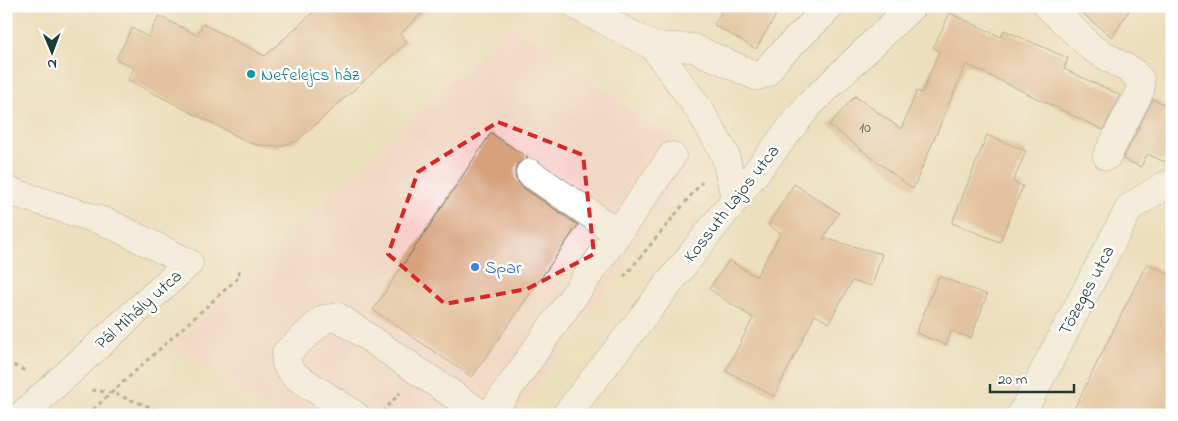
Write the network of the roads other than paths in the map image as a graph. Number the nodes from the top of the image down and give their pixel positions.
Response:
1 (577, 6) edge
2 (831, 6) edge
3 (912, 6) edge
4 (1048, 6) edge
5 (653, 46) junction
6 (672, 156) dead end
7 (1107, 156) dead end
8 (530, 173) dead end
9 (1172, 184) edge
10 (6, 190) edge
11 (735, 198) junction
12 (618, 232) junction
13 (6, 409) edge
14 (20, 415) edge
15 (355, 415) edge
16 (483, 415) edge
17 (490, 415) edge
18 (566, 415) edge
19 (1021, 415) edge

1 - 5 street
2 - 5 street
3 - 11 street, Kossuth Lajos utca
4 - 7 street
5 - 11 street
6 - 12 street
8 - 12 street
9 - 19 street, Tőzeges utca
10 - 14 street, Pál Mihály utca
11 - 18 street, Kossuth Lajos utca
12 - 17 street
13 - 14 street
15 - 16 street

